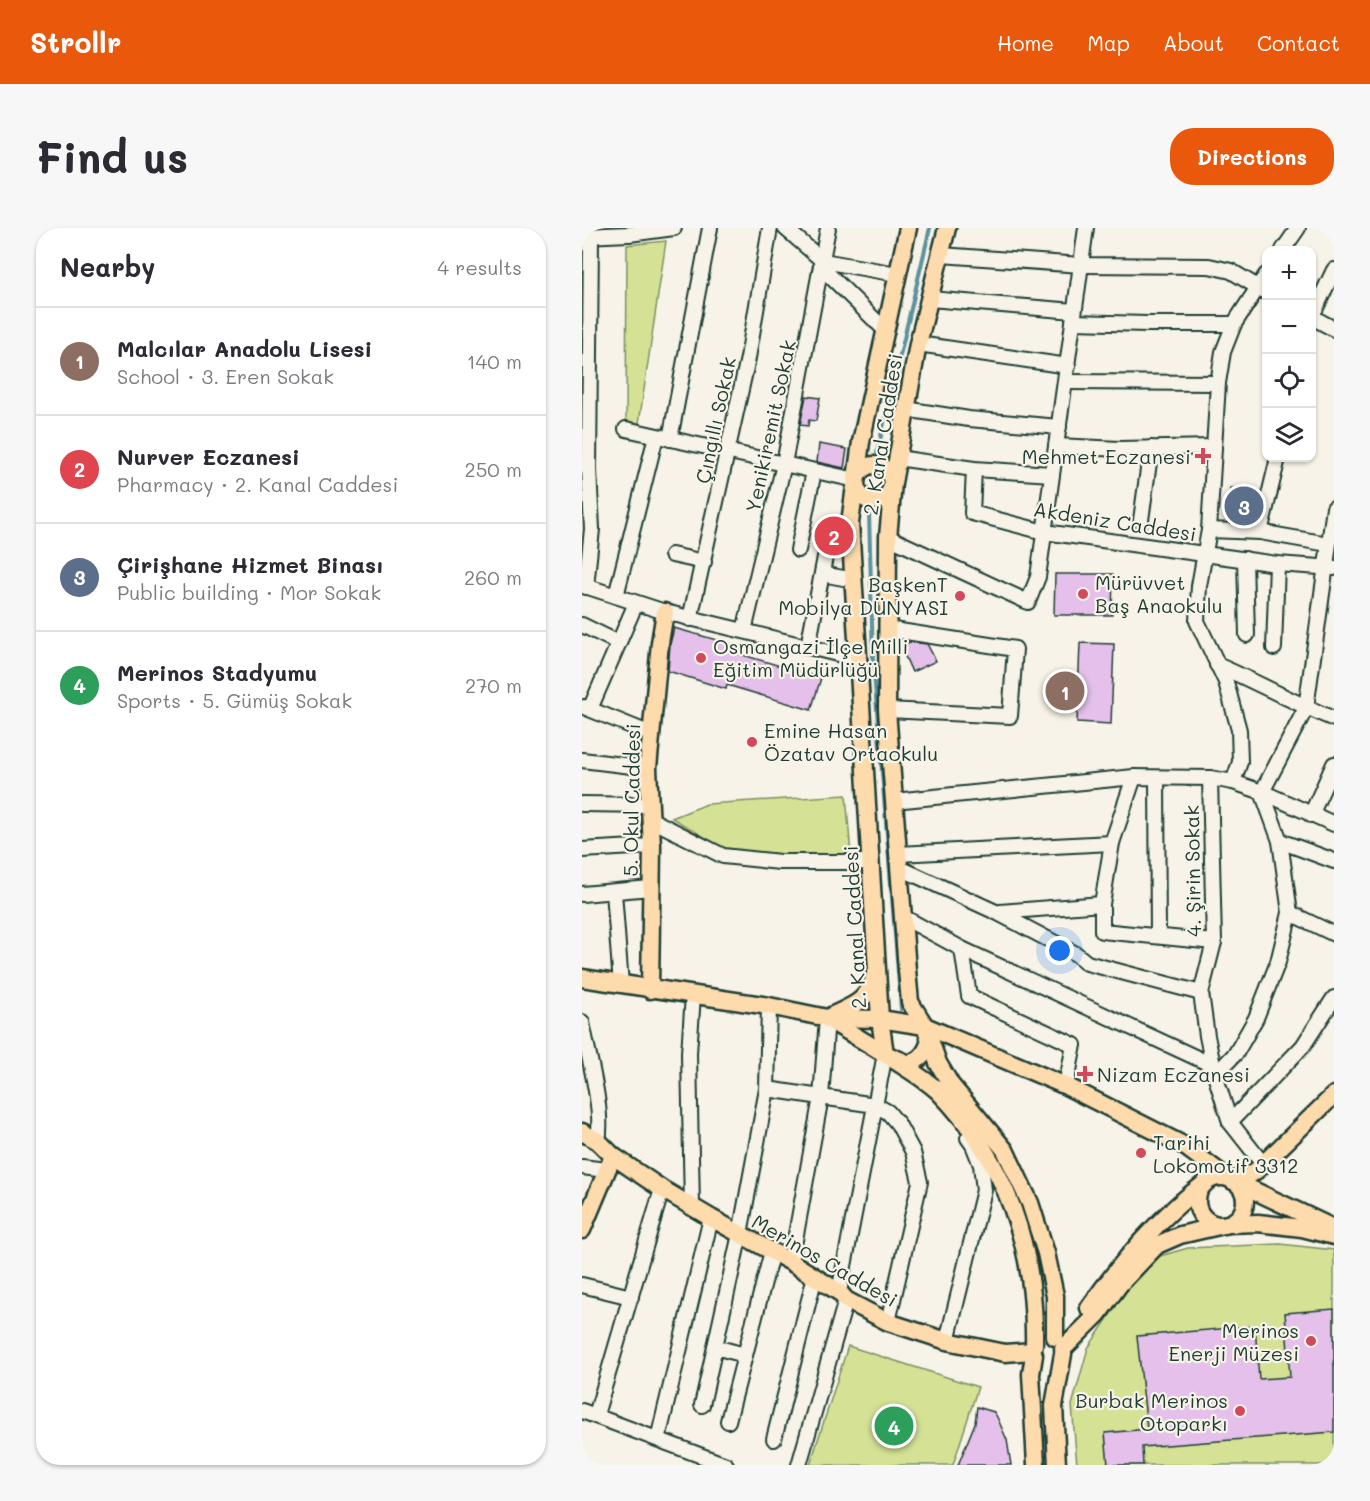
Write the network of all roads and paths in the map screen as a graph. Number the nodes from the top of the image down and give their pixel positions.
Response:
1 (710, 228) edge
2 (770, 228) edge
3 (785, 228) edge
4 (828, 228) edge
5 (905, 228) edge
6 (947, 228) edge
7 (1086, 228) edge
8 (1298, 228) edge
9 (669, 229) edge
10 (629, 231) edge
11 (586, 236) edge
12 (1286, 246) edge
13 (941, 255) junction
14 (822, 264) junction
15 (1081, 265) junction
16 (1334, 270) edge
17 (897, 274) junction
18 (586, 283) edge
19 (1262, 290) edge
20 (930, 299) junction
21 (1316, 307) edge
22 (1073, 316) junction
23 (1316, 320) edge
24 (1234, 324) junction
25 (884, 329) junction
26 (1334, 329) edge
27 (586, 334) edge
28 (918, 344) junction
29 (1068, 366) junction
30 (1066, 382) junction
31 (1218, 383) junction
32 (586, 395) edge
33 (905, 409) junction
34 (1059, 427) junction
35 (626, 429) dead end
36 (663, 437) junction
37 (1056, 446) junction
38 (1213, 447) junction
39 (1151, 448) junction
40 (729, 452) junction
41 (897, 458) junction
42 (1277, 462) edge
43 (784, 464) junction
44 (585, 466) edge
45 (974, 469) junction
46 (814, 471) junction
47 (1052, 474) junction
48 (856, 480) junction
49 (892, 483) junction
50 (1334, 508) edge
51 (1141, 520) dead end
52 (587, 527) edge
53 (1209, 530) junction
54 (1044, 532) junction
55 (1260, 532) junction
56 (888, 537) junction
57 (1328, 544) junction
58 (798, 550) dead end
59 (1205, 554) junction
60 (672, 555) dead end
61 (825, 557) dead end
62 (1245, 559) junction
63 (704, 562) junction
64 (1277, 564) junction
65 (1330, 567) edge
66 (822, 574) junction
67 (854, 580) junction
68 (584, 586) edge
69 (616, 596) junction
70 (636, 603) junction
71 (665, 612) junction
72 (690, 619) junction
73 (582, 625) edge
74 (887, 629) junction
75 (744, 631) junction
76 (1247, 635) dead end
77 (619, 643) junction
78 (808, 647) junction
79 (1274, 648) dead end
80 (858, 659) junction
81 (1217, 665) junction
82 (586, 708) edge
83 (1306, 708) junction
84 (886, 710) junction
85 (1334, 719) edge
86 (651, 734) junction
87 (582, 760) edge
88 (1334, 764) edge
89 (648, 768) junction
90 (1134, 777) junction
91 (1210, 778) junction
92 (1157, 779) junction
93 (1233, 782) junction
94 (1262, 792) junction
95 (894, 801) junction
96 (582, 804) edge
97 (651, 813) junction
98 (1311, 815) junction
99 (1334, 824) edge
100 (1280, 841) junction
101 (1112, 843) junction
102 (652, 846) junction
103 (582, 850) edge
104 (899, 861) junction
105 (1334, 861) edge
106 (871, 862) junction
107 (651, 888) junction
108 (614, 892) junction
109 (582, 894) edge
110 (1102, 904) junction
111 (998, 912) junction
112 (1290, 913) junction
113 (903, 917) junction
114 (1334, 934) edge
115 (1158, 935) junction
116 (1214, 942) junction
117 (962, 949) junction
118 (878, 959) junction
119 (582, 978) edge
120 (621, 985) junction
121 (650, 990) junction
122 (1201, 993) junction
123 (693, 995) junction
124 (1334, 998) edge
125 (769, 1006) junction
126 (827, 1018) junction
127 (880, 1019) junction
128 (582, 1022) edge
129 (927, 1033) junction
130 (885, 1054) junction
131 (586, 1065) edge
132 (1213, 1070) junction
133 (1066, 1086) junction
134 (767, 1089) junction
135 (936, 1090) junction
136 (1334, 1095) edge
137 (821, 1097) junction
138 (875, 1105) junction
139 (1230, 1122) junction
140 (582, 1132) edge
141 (598, 1141) junction
142 (610, 1163) junction
143 (1263, 1164) junction
144 (582, 1167) edge
145 (1230, 1179) junction
146 (1003, 1182) junction
147 (1204, 1184) junction
148 (662, 1189) junction
149 (984, 1190) junction
150 (692, 1207) junction
151 (711, 1218) junction
152 (1228, 1224) junction
153 (1334, 1228) edge
154 (582, 1230) edge
155 (740, 1234) junction
156 (1334, 1236) edge
157 (772, 1251) junction
158 (791, 1262) junction
159 (815, 1276) junction
160 (582, 1285) edge
161 (842, 1296) junction
162 (631, 1297) junction
163 (888, 1322) junction
164 (948, 1341) junction
165 (1060, 1345) junction
166 (715, 1347) junction
167 (1034, 1350) junction
168 (746, 1355) junction
169 (702, 1405) dead end
170 (582, 1411) edge
171 (596, 1415) junction
172 (728, 1421) dead end
173 (658, 1438) junction
174 (774, 1438) dead end
175 (726, 1465) edge
176 (799, 1465) edge
177 (1036, 1465) edge
178 (1057, 1465) edge

1 - 36 street
2 - 40 street, Çıngıllı Sokak
3 - 14 street
4 - 14 street, Yenikiremit Sokak
5 - 17 main road, 2. Kanal Caddesi
6 - 13 main road, 2. Kanal Caddesi
7 - 15 street
8 - 12 street
9 - 10 street
10 - 11 street
11 - 18 street
13 - 15 street
13 - 20 main road, 2. Kanal Caddesi
14 - 17 street
14 - 25 street
14 - 43 street, Yenikiremit Sokak
15 - 19 street
15 - 22 street
16 - 21 street
17 - 25 main road, 2. Kanal Caddesi
18 - 27 street
19 - 24 street
20 - 22 street
20 - 28 main road, 2. Kanal Caddesi
22 - 24 street
22 - 29 street
23 - 26 street
24 - 31 street
25 - 48 main road, 2. Kanal Caddesi
27 - 32 street
28 - 29 street
28 - 33 main road, 2. Kanal Caddesi
29 - 30 street
30 - 31 street
30 - 34 street
31 - 38 street
32 - 44 street
33 - 34 street
33 - 41 main road, 2. Kanal Caddesi
34 - 37 street
35 - 36 street
36 - 40 street
36 - 69 street
37 - 39 street
37 - 47 street
38 - 39 street
38 - 53 street
39 - 51 street
40 - 43 street
40 - 63 street, Çıngıllı Sokak
41 - 45 street
41 - 49 main road, 2. Kanal Caddesi
42 - 55 street
43 - 46 street
43 - 75 street, Yenikiremit Sokak
44 - 52 street
45 - 47 street
45 - 54 street, Akdeniz Caddesi
46 - 48 street
46 - 58 street
47 - 54 street
48 - 49 main road
48 - 49 main road
48 - 67 main road, 2. Kanal Caddesi
49 - 56 main road, 2. Kanal Caddesi
50 - 57 street
52 - 68 street
53 - 55 street
53 - 59 street
54 - 56 street
54 - 59 street, Akdeniz Caddesi
55 - 57 street
56 - 74 main road, 2. Kanal Caddesi
57 - 65 street
59 - 62 street, Akdeniz Caddesi
59 - 81 street
60 - 63 street
61 - 66 street
62 - 64 street, Akdeniz Caddesi
62 - 76 street
63 - 72 street, Çıngıllı Sokak
64 - 65 street, Akdeniz Caddesi
64 - 79 street
65 - 83 street
66 - 67 street
66 - 78 street
67 - 80 main road, 2. Kanal Caddesi
68 - 69 street
69 - 70 street
70 - 71 street
70 - 77 street
71 - 72 street
71 - 86 main road, 5. Okul Caddesi
72 - 75 street
73 - 77 street
74 - 84 main road, 2. Kanal Caddesi
74 - 84 street
75 - 78 street
77 - 82 street
78 - 80 street
80 - 106 main road, 2. Kanal Caddesi
81 - 83 street
81 - 93 street
82 - 86 street
83 - 85 street
83 - 94 street
84 - 95 main road, 2. Kanal Caddesi
86 - 89 main road, 5. Okul Caddesi
87 - 89 street
88 - 98 street
89 - 97 main road, 5. Okul Caddesi
90 - 92 street
90 - 95 street
90 - 101 street
91 - 92 street
91 - 93 street
91 - 116 street, 4. Şirin Sokak
92 - 115 street
93 - 94 street
94 - 98 street
94 - 100 street
95 - 104 main road, 2. Kanal Caddesi
96 - 97 street
97 - 102 main road, 5. Okul Caddesi
97 - 106 street
98 - 99 street
100 - 105 street
100 - 112 street
101 - 104 street
101 - 110 street
102 - 103 street
102 - 107 main road, 5. Okul Caddesi
104 - 111 street
104 - 113 main road, 2. Kanal Caddesi
106 - 118 main road, 2. Kanal Caddesi
107 - 108 street
107 - 121 main road, 5. Okul Caddesi
108 - 109 street
108 - 120 street
110 - 111 street
110 - 115 street
111 - 122 street
112 - 114 street
112 - 132 street
113 - 117 street
113 - 129 main road, 2. Kanal Caddesi
115 - 116 street
116 - 122 street, 4. Şirin Sokak
117 - 132 street
117 - 133 street
118 - 126 main road
118 - 127 main road, 2. Kanal Caddesi
119 - 120 main road
120 - 121 main road
121 - 123 main road
122 - 132 street, 4. Şirin Sokak
123 - 125 main road
123 - 150 street
124 - 139 street
125 - 126 main road
125 - 134 street
126 - 127 main road
126 - 130 main road
126 - 137 street
127 - 129 main road
127 - 130 main road, 2. Kanal Caddesi
128 - 131 street
129 - 130 main road
129 - 133 main road
129 - 165 main road, 2. Kanal Caddesi
130 - 135 main road
130 - 138 street
131 - 141 street
132 - 139 street, 4. Şirin Sokak
133 - 145 main road
134 - 137 street
134 - 155 street
135 - 146 main road
135 - 149 street
136 - 143 main road
137 - 138 street
137 - 158 street
138 - 161 street
138 - 163 street
139 - 143 street, 4. Şirin Sokak
140 - 141 main road, Merinos Caddesi
141 - 142 main road, Merinos Caddesi
142 - 144 street
142 - 148 main road, Merinos Caddesi
142 - 154 main road
143 - 145 main road
145 - 147 main road
145 - 152 main road
145 - 153 main road
146 - 149 street
146 - 167 main road
147 - 152 main road
147 - 165 main road
148 - 150 main road, Merinos Caddesi
148 - 162 street
149 - 164 street
150 - 151 main road, Merinos Caddesi
151 - 155 main road, Merinos Caddesi
151 - 173 street
152 - 156 main road
152 - 165 main road
155 - 157 main road, Merinos Caddesi
155 - 166 street
157 - 158 main road, Merinos Caddesi
157 - 168 street
158 - 159 main road, Merinos Caddesi
159 - 161 main road, Merinos Caddesi
159 - 174 street
160 - 162 street
161 - 163 main road, Merinos Caddesi
161 - 176 street
162 - 171 street
163 - 164 main road, Merinos Caddesi
164 - 167 main road, Merinos Caddesi
165 - 167 main road
165 - 167 main road
165 - 178 main road
166 - 168 street
166 - 169 street
167 - 177 main road
168 - 172 street
170 - 171 street
171 - 173 street
173 - 175 street

